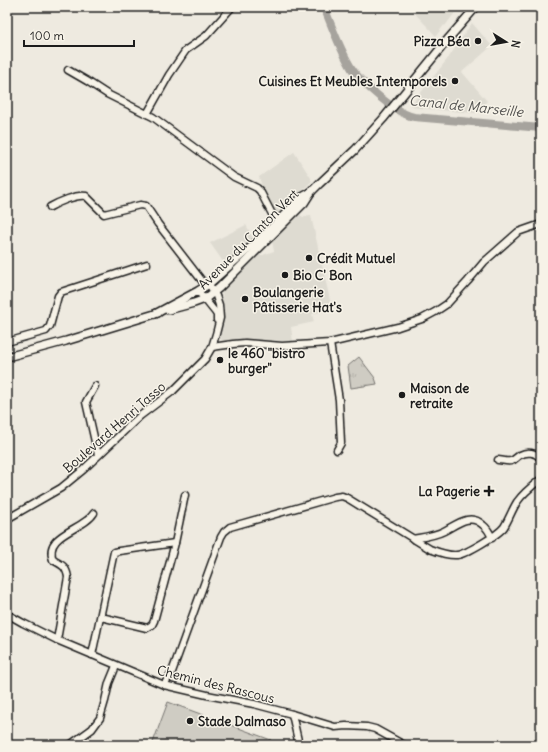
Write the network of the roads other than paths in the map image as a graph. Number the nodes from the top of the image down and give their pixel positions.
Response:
1 (232, 7) edge
2 (470, 7) edge
3 (476, 7) edge
4 (449, 38) junction
5 (68, 70) dead end
6 (147, 114) junction
7 (50, 207) dead end
8 (281, 223) junction
9 (541, 224) edge
10 (148, 264) dead end
11 (207, 285) junction
12 (198, 291) junction
13 (214, 292) junction
14 (205, 299) junction
15 (155, 314) junction
16 (216, 334) junction
17 (7, 342) edge
18 (330, 343) junction
19 (212, 348) junction
20 (7, 357) edge
21 (94, 386) dead end
22 (337, 450) dead end
23 (98, 455) junction
24 (541, 459) edge
25 (498, 460) dead end
26 (541, 479) edge
27 (185, 495) dead end
28 (94, 512) dead end
29 (7, 520) edge
30 (413, 538) junction
31 (492, 538) junction
32 (175, 543) junction
33 (7, 614) edge
34 (101, 617) junction
35 (57, 640) junction
36 (92, 656) junction
37 (116, 666) junction
38 (164, 685) junction
39 (292, 714) junction
40 (70, 745) edge
41 (300, 745) edge
42 (404, 745) edge

1 - 6 street
2 - 4 street
3 - 4 street
4 - 8 street, Avenue du Canton Vert
5 - 6 street
6 - 8 street
7 - 11 street, Boulevard Henri Tasso
8 - 11 street, Avenue du Canton Vert
8 - 13 street, Avenue du Canton Vert
9 - 18 street
10 - 17 street
11 - 12 street, Avenue du Canton Vert
11 - 13 street, Boulevard Henri Tasso
12 - 14 street, Boulevard Henri Tasso
12 - 15 street, Avenue du Canton Vert
13 - 14 street, Avenue du Canton Vert
13 - 16 street, Boulevard Henri Tasso
14 - 15 street, Avenue du Canton Vert
14 - 16 street, Boulevard Henri Tasso
15 - 20 street, Avenue du Canton Vert
16 - 19 street, Boulevard Henri Tasso
18 - 19 street
18 - 22 street
19 - 23 street, Boulevard Henri Tasso
21 - 23 street
23 - 29 street, Boulevard Henri Tasso
24 - 25 street
26 - 31 street
27 - 32 street
28 - 35 street
30 - 31 street
30 - 31 street
30 - 38 street
32 - 34 street
32 - 34 street
33 - 35 street, Chemin des Rascous
34 - 36 street
35 - 36 street, Chemin des Rascous
36 - 37 street, Chemin des Rascous
37 - 38 street, Chemin des Rascous
37 - 40 street
38 - 39 street, Chemin des Rascous
39 - 41 street
39 - 42 street, Chemin des Rascous

